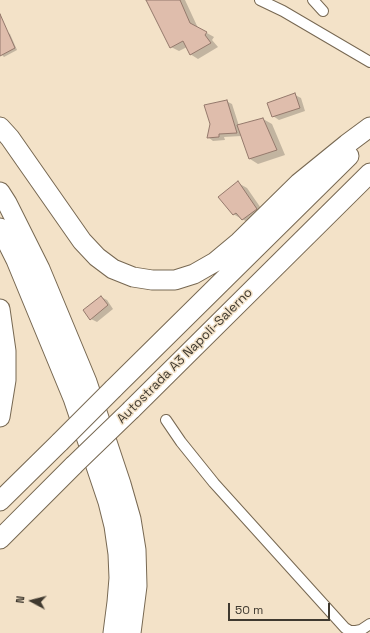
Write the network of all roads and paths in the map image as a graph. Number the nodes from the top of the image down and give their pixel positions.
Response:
1 (260, 0) edge
2 (313, 0) edge
3 (323, 11) dead end
4 (370, 62) edge
5 (0, 127) edge
6 (370, 127) edge
7 (370, 135) edge
8 (370, 173) edge
9 (0, 192) edge
10 (0, 228) edge
11 (0, 309) edge
12 (0, 417) edge
13 (166, 420) dead end
14 (0, 501) edge
15 (35, 504) junction
16 (0, 539) edge
17 (0, 549) edge
18 (370, 624) edge
19 (113, 633) edge
20 (131, 633) edge

1 - 4 street
2 - 3 street
5 - 6 highway
7 - 14 highway, Autostrada A3 Napoli-Salerno, bridge
8 - 15 highway, Autostrada A3 Napoli-Salerno, bridge
9 - 20 highway
10 - 19 highway
11 - 12 highway
13 - 18 street
15 - 16 highway, Autostrada A3 Napoli-Salerno
15 - 17 highway

